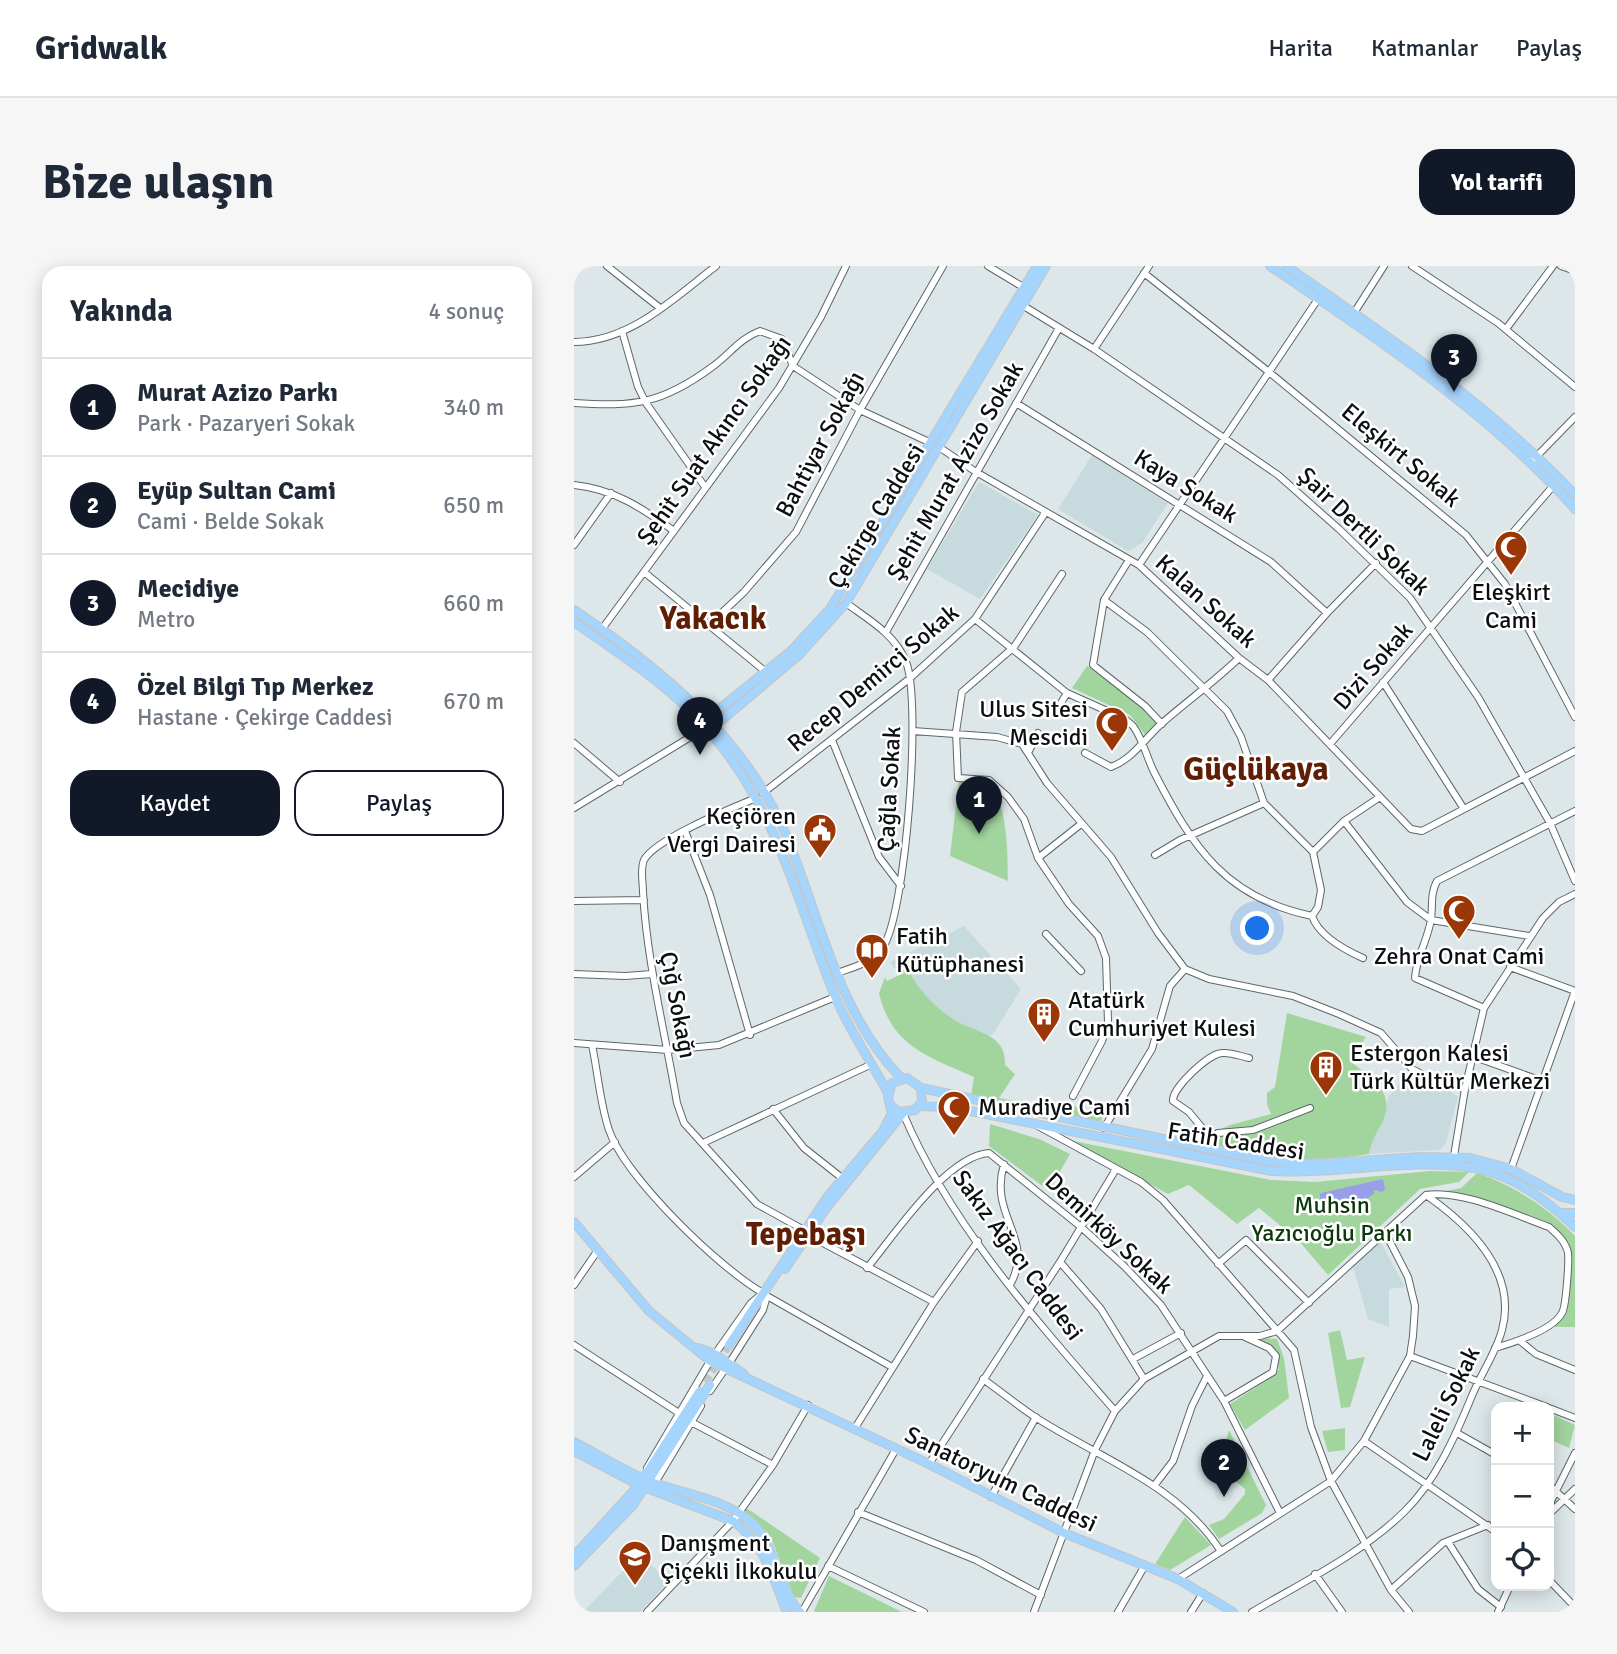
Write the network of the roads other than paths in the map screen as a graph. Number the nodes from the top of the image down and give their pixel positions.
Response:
1 (607, 266) edge
2 (716, 266) edge
3 (846, 266) edge
4 (943, 266) edge
5 (988, 266) edge
6 (1037, 266) edge
7 (1046, 266) edge
8 (1149, 266) edge
9 (1270, 266) edge
10 (1286, 266) edge
11 (1384, 266) edge
12 (1412, 266) edge
13 (1553, 266) edge
14 (1561, 266) edge
15 (1575, 271) edge
16 (1144, 273) junction
17 (1023, 287) junction
18 (1318, 299) junction
19 (1022, 305) junction
20 (660, 308) junction
21 (1354, 313) junction
22 (1059, 328) junction
23 (1506, 329) junction
24 (622, 331) junction
25 (574, 342) edge
26 (1094, 349) junction
27 (793, 366) junction
28 (1269, 372) junction
29 (1575, 387) edge
30 (574, 403) edge
31 (646, 403) junction
32 (1016, 403) junction
33 (860, 410) junction
34 (1575, 417) edge
35 (1224, 440) junction
36 (935, 445) junction
37 (1537, 456) junction
38 (1530, 463) junction
39 (976, 472) junction
40 (574, 485) edge
41 (1554, 485) junction
42 (705, 487) junction
43 (611, 493) junction
44 (1575, 495) edge
45 (1179, 505) junction
46 (1575, 509) edge
47 (1045, 513) junction
48 (674, 531) junction
49 (574, 545) edge
50 (1129, 560) junction
51 (1489, 561) junction
52 (1376, 563) junction
53 (1139, 565) junction
54 (644, 572) junction
55 (1062, 574) dead end
56 (1104, 600) junction
57 (846, 603) junction
58 (574, 610) edge
59 (1327, 612) junction
60 (975, 620) junction
61 (574, 622) edge
62 (710, 624) junction
63 (1431, 628) junction
64 (602, 629) junction
65 (886, 632) junction
66 (1014, 647) junction
67 (1239, 658) junction
68 (766, 672) junction
69 (909, 679) junction
70 (1268, 680) junction
71 (1383, 682) junction
72 (1205, 691) junction
73 (1068, 693) junction
74 (1056, 710) dead end
75 (1575, 717) edge
76 (705, 721) junction
77 (1161, 724) junction
78 (712, 728) junction
79 (914, 731) junction
80 (956, 732) junction
81 (1038, 733) dead end
82 (687, 739) junction
83 (832, 740) junction
84 (574, 743) edge
85 (1140, 744) junction
86 (1330, 744) junction
87 (1028, 751) junction
88 (1575, 751) edge
89 (1085, 753) dead end
90 (1525, 779) junction
91 (620, 782) junction
92 (760, 796) junction
93 (1380, 797) junction
94 (1264, 803) junction
95 (574, 808) edge
96 (1464, 810) junction
97 (1575, 811) edge
98 (1344, 821) junction
99 (1550, 823) junction
100 (1081, 824) junction
101 (685, 831) junction
102 (1189, 837) junction
103 (1313, 852) junction
104 (1155, 855) dead end
105 (1038, 858) junction
106 (1575, 881) edge
107 (901, 886) junction
108 (574, 891) edge
109 (1575, 894) edge
110 (644, 900) junction
111 (574, 901) edge
112 (1312, 916) junction
113 (1431, 920) junction
114 (1046, 934) dead end
115 (1529, 936) junction
116 (1363, 958) dead end
117 (1510, 967) junction
118 (1185, 969) junction
119 (1081, 971) dead end
120 (837, 973) junction
121 (574, 974) edge
122 (652, 974) junction
123 (1575, 991) edge
124 (835, 997) junction
125 (1483, 1008) junction
126 (750, 1035) junction
127 (574, 1043) edge
128 (592, 1045) junction
129 (668, 1050) junction
130 (1472, 1056) junction
131 (1249, 1059) dead end
132 (873, 1064) junction
133 (901, 1078) junction
134 (1542, 1081) junction
135 (921, 1088) junction
136 (1465, 1089) junction
137 (888, 1093) junction
138 (1073, 1096) dead end
139 (890, 1105) junction
140 (919, 1106) junction
141 (1310, 1108) dead end
142 (773, 1109) junction
143 (903, 1113) junction
144 (1033, 1124) junction
145 (1103, 1128) junction
146 (1218, 1133) dead end
147 (615, 1142) junction
148 (703, 1143) junction
149 (1177, 1143) junction
150 (1454, 1157) junction
151 (1004, 1164) junction
152 (1116, 1169) junction
153 (1511, 1170) junction
154 (574, 1177) edge
155 (842, 1178) junction
156 (939, 1182) junction
157 (1426, 1195) junction
158 (1575, 1200) edge
159 (1560, 1213) junction
160 (1575, 1213) edge
161 (574, 1222) edge
162 (1081, 1227) junction
163 (1575, 1227) edge
164 (1385, 1232) junction
165 (806, 1233) junction
166 (978, 1241) junction
167 (598, 1250) junction
168 (1060, 1262) junction
169 (1218, 1264) junction
170 (867, 1269) junction
171 (574, 1285) edge
172 (1010, 1285) junction
173 (765, 1294) junction
174 (934, 1302) junction
175 (1309, 1303) junction
176 (1028, 1310) junction
177 (1277, 1331) junction
178 (1181, 1333) junction
179 (1241, 1335) junction
180 (1520, 1341) junction
181 (574, 1345) edge
182 (731, 1346) tunnel mouth
183 (1495, 1348) junction
184 (1191, 1351) junction
185 (1410, 1356) junction
186 (713, 1358) junction
187 (1133, 1359) junction
188 (727, 1366) junction
189 (892, 1367) junction
190 (1575, 1370) edge
191 (1206, 1378) junction
192 (983, 1379) junction
193 (1144, 1380) junction
194 (1478, 1382) junction
195 (707, 1383) tunnel mouth
196 (1224, 1401) junction
197 (1532, 1402) edge
198 (808, 1405) junction
199 (1554, 1410) edge
200 (1115, 1411) junction
201 (679, 1413) junction
202 (1036, 1417) junction
203 (1575, 1418) edge
204 (691, 1422) junction
205 (855, 1428) junction
206 (1457, 1433) junction
207 (1364, 1441) junction
208 (574, 1442) edge
209 (896, 1449) junction
210 (1095, 1450) junction
211 (574, 1451) edge
212 (1491, 1452) edge
213 (1575, 1453) edge
214 (929, 1464) junction
215 (773, 1465) junction
216 (1331, 1481) junction
217 (647, 1483) junction
218 (1428, 1483) junction
219 (1154, 1486) junction
220 (1556, 1489) junction
221 (1575, 1489) edge
222 (1554, 1494) edge
223 (991, 1497) junction
224 (1566, 1498) junction
225 (1554, 1509) edge
226 (1575, 1509) edge
227 (858, 1512) junction
228 (1280, 1513) junction
229 (735, 1518) junction
230 (1488, 1525) junction
231 (1491, 1528) edge
232 (1064, 1533) junction
233 (1448, 1542) junction
234 (1364, 1544) junction
235 (1220, 1550) junction
236 (574, 1556) edge
237 (574, 1566) edge
238 (828, 1566) junction
239 (1144, 1567) junction
240 (1315, 1574) junction
241 (1178, 1578) junction
242 (1554, 1585) edge
243 (1391, 1590) junction
244 (1508, 1591) edge
245 (1203, 1593) junction
246 (1041, 1595) junction
247 (1575, 1607) edge
248 (1499, 1610) edge
249 (1406, 1611) edge
250 (647, 1612) edge
251 (787, 1612) edge
252 (801, 1612) edge
253 (924, 1612) edge
254 (1034, 1612) edge
255 (1118, 1612) edge
256 (1191, 1612) edge
257 (1233, 1612) edge
258 (1252, 1612) edge
259 (1342, 1612) edge

1 - 20 street
2 - 20 street
3 - 27 street, Şehit Suat Akıncı Sokağı
4 - 33 street, Bahtiyar Sokağı
5 - 17 street
6 - 17 main road, Çekirge Caddesi
7 - 19 main road, Çekirge Caddesi
8 - 16 street
9 - 18 main road
10 - 21 main road
11 - 21 street
12 - 23 street
13 - 23 street
14 - 15 street
16 - 26 street
16 - 28 street, Eleşkirt Sokak
17 - 36 main road, Çekirge Caddesi
18 - 28 street
18 - 38 main road
19 - 22 street, Şair Dertli Sokak
19 - 36 main road, Çekirge Caddesi
20 - 24 street
21 - 37 main road
22 - 26 street, Şair Dertli Sokak
22 - 32 street, Şehit Murat Azizo Sokak
23 - 29 street
24 - 25 street
24 - 31 street
26 - 35 street, Şair Dertli Sokak
27 - 31 street
27 - 33 street, Kalan Sokak
27 - 42 street, Şehit Suat Akıncı Sokağı
28 - 35 street
28 - 51 street, Eleşkirt Sokak
30 - 31 street
31 - 42 street
32 - 39 street, Şehit Murat Azizo Sokak
32 - 45 street, Kaya Sokak
33 - 36 street, Kalan Sokak
33 - 62 street, Bahtiyar Sokağı
34 - 37 street
35 - 45 street
35 - 52 street, Şair Dertli Sokak
36 - 39 street, Kalan Sokak
36 - 57 main road, Çekirge Caddesi
36 - 68 main road, Çekirge Caddesi
37 - 38 street
37 - 44 main road
38 - 41 main road
39 - 47 street, Kalan Sokak
39 - 65 street, Şehit Murat Azizo Sokak
40 - 43 street
41 - 46 main road
41 - 51 street, Dizi Sokak
42 - 48 street, Şehit Suat Akıncı Sokağı
43 - 48 street
43 - 49 street
45 - 53 street
45 - 59 street, Kaya Sokak
47 - 50 street, Kalan Sokak
47 - 60 street, Recep Demirci Sokak
48 - 54 street, Şehit Suat Akıncı Sokağı
50 - 53 street, Kalan Sokak
50 - 56 street
51 - 63 street, Dizi Sokak
51 - 75 street, Eleşkirt Sokak
52 - 59 street
52 - 63 street, Şair Dertli Sokak
53 - 67 street, Kalan Sokak
54 - 62 street
54 - 64 street, Şehit Suat Akıncı Sokağı
55 - 66 street
56 - 72 street
56 - 77 street
57 - 65 street, Çağla Sokak
57 - 78 main road, Çekirge Caddesi
58 - 64 main road
59 - 70 street
60 - 66 street
60 - 69 street, Recep Demirci Sokak
61 - 76 main road
62 - 68 street
63 - 71 street, Dizi Sokak
63 - 90 street, Şair Dertli Sokak
64 - 76 main road
65 - 69 street, Çağla Sokak
66 - 73 street
66 - 80 street
67 - 70 street, Kalan Sokak
67 - 72 street
68 - 76 main road, Çekirge Caddesi
69 - 79 street, Çağla Sokak
69 - 83 street, Recep Demirci Sokak
70 - 86 street, Kalan Sokak
71 - 86 street, Dizi Sokak
71 - 96 street
72 - 77 street
72 - 94 street
73 - 74 street
73 - 85 street
76 - 78 main road
76 - 82 street, Çekirge Caddesi
77 - 85 street
78 - 82 street, Çekirge Caddesi
78 - 92 main road
79 - 80 street
79 - 107 street, Çağla Sokak
80 - 87 street
80 - 105 street
81 - 87 street
82 - 91 street, Çekirge Caddesi
83 - 92 street, Recep Demirci Sokak
83 - 107 street
84 - 91 street
85 - 89 street
85 - 102 street
86 - 93 street, Kalan Sokak
87 - 100 street
88 - 90 street
90 - 96 street
90 - 99 street, Şair Dertli Sokak
91 - 95 street, Çekirge Caddesi
92 - 101 street, Çığ Sokağı
92 - 120 main road
92 - 124 main road
93 - 96 street, Kalan Sokak
93 - 98 street
94 - 102 street
94 - 103 street
97 - 99 street
98 - 103 street
98 - 113 street
99 - 106 street, Şair Dertli Sokak
99 - 113 street
100 - 105 street
100 - 118 street
101 - 110 street, Çığ Sokağı
101 - 126 street
102 - 104 street
102 - 112 street
103 - 112 street
105 - 138 street
107 - 120 street, Çağla Sokak
108 - 111 street
109 - 115 street
110 - 111 street
110 - 122 street, Çığ Sokağı
112 - 116 street
113 - 115 street
113 - 125 street
114 - 119 street
115 - 117 street
117 - 123 street
117 - 125 street
118 - 136 street
118 - 145 street
120 - 133 main road
121 - 122 street
122 - 129 street, Çığ Sokağı
123 - 134 street
124 - 126 street
124 - 132 main road
125 - 130 street
126 - 129 street
127 - 128 street
128 - 129 street
128 - 147 street
129 - 148 street, Çığ Sokağı
130 - 134 street
130 - 136 street
131 - 149 street
132 - 137 main road
132 - 142 street
133 - 135 main road
133 - 137 main road
134 - 153 street
135 - 140 main road
135 - 145 main road, Fatih Caddesi
136 - 150 street
137 - 139 main road
139 - 143 main road
139 - 155 main road
140 - 143 main road
140 - 144 main road, Fatih Caddesi
141 - 146 street
142 - 148 street
142 - 155 street
143 - 156 street, Sakız Ağacı Caddesi
143 - 165 main road
144 - 152 street
144 - 159 main road, Fatih Caddesi
145 - 149 main road, Fatih Caddesi
147 - 154 street
147 - 173 street
148 - 165 street, Çığ Sokağı
149 - 150 main road, Fatih Caddesi
150 - 153 main road, Fatih Caddesi
151 - 156 street, Demirköy Sokak
151 - 162 street, Demirköy Sokak
151 - 172 street
152 - 162 street
152 - 169 street
153 - 158 main road, Fatih Caddesi
155 - 165 main road
156 - 166 street, Sakız Ağacı Caddesi
156 - 170 street
157 - 164 street
157 - 180 street
157 - 183 street, Laleli Sokak
159 - 160 main road
159 - 163 main road, Fatih Caddesi
161 - 167 main road, Sanatoryum Caddesi
162 - 168 street
162 - 178 street, Demirköy Sokak
164 - 175 street
164 - 185 street
165 - 170 street, Çığ Sokağı
165 - 173 main road
166 - 172 street, Sakız Ağacı Caddesi
166 - 174 street
167 - 171 street
167 - 186 main road, Sanatoryum Caddesi
168 - 176 street
168 - 187 street
169 - 175 street
169 - 177 street
170 - 174 street, Çığ Sokağı
172 - 176 street, Sakız Ağacı Caddesi
173 - 182 main road
173 - 186 street
173 - 188 street
173 - 189 street
174 - 189 street
175 - 177 street
176 - 192 street
176 - 200 street, Sakız Ağacı Caddesi
177 - 179 street
177 - 216 street
178 - 184 street, Demirköy Sokak
178 - 187 street
179 - 184 street
179 - 196 street
180 - 183 street
180 - 190 street
181 - 201 street
183 - 194 street, Laleli Sokak
184 - 191 street, Demirköy Sokak
184 - 193 street
185 - 194 street
185 - 207 street
186 - 188 main road, Sanatoryum Caddesi
186 - 201 street
187 - 193 street
188 - 198 main road, Sanatoryum Caddesi
188 - 204 street
189 - 205 street
191 - 196 street, Demirköy Sokak
191 - 219 street
192 - 202 street
192 - 214 street
193 - 200 street
194 - 197 street
194 - 206 street, Laleli Sokak
195 - 217 main road
196 - 228 street, Demirköy Sokak
198 - 205 main road, Sanatoryum Caddesi
198 - 215 street
199 - 203 street
200 - 210 street
201 - 217 street
202 - 210 street
202 - 223 street
204 - 215 street
204 - 217 street
205 - 209 main road, Sanatoryum Caddesi
206 - 212 street
206 - 218 street, Laleli Sokak
207 - 216 street
207 - 218 street
208 - 217 main road
209 - 214 main road, Sanatoryum Caddesi
209 - 227 street
210 - 219 street
210 - 232 street
211 - 217 main road
213 - 220 street
214 - 223 main road, Sanatoryum Caddesi
215 - 229 street
216 - 228 street
216 - 234 street
217 - 229 main road
217 - 236 main road
217 - 237 main road
218 - 230 street
218 - 234 street, Laleli Sokak
219 - 235 street
220 - 222 street
220 - 224 street
221 - 224 street
223 - 232 main road, Sanatoryum Caddesi
224 - 225 street
224 - 226 street
227 - 238 street
227 - 246 street
228 - 235 street
229 - 250 street
229 - 251 main road
229 - 252 main road
230 - 231 street
230 - 233 street
232 - 239 main road, Sanatoryum Caddesi
232 - 246 street
233 - 243 street
233 - 248 street
234 - 240 street, Laleli Sokak
234 - 243 street
235 - 241 street
238 - 252 street
238 - 253 street
239 - 241 main road, Sanatoryum Caddesi
239 - 255 street
240 - 258 street, Laleli Sokak
240 - 259 street
241 - 245 main road, Sanatoryum Caddesi
242 - 247 street
243 - 249 street
244 - 248 street
245 - 256 street
245 - 257 main road, Sanatoryum Caddesi
246 - 254 street

